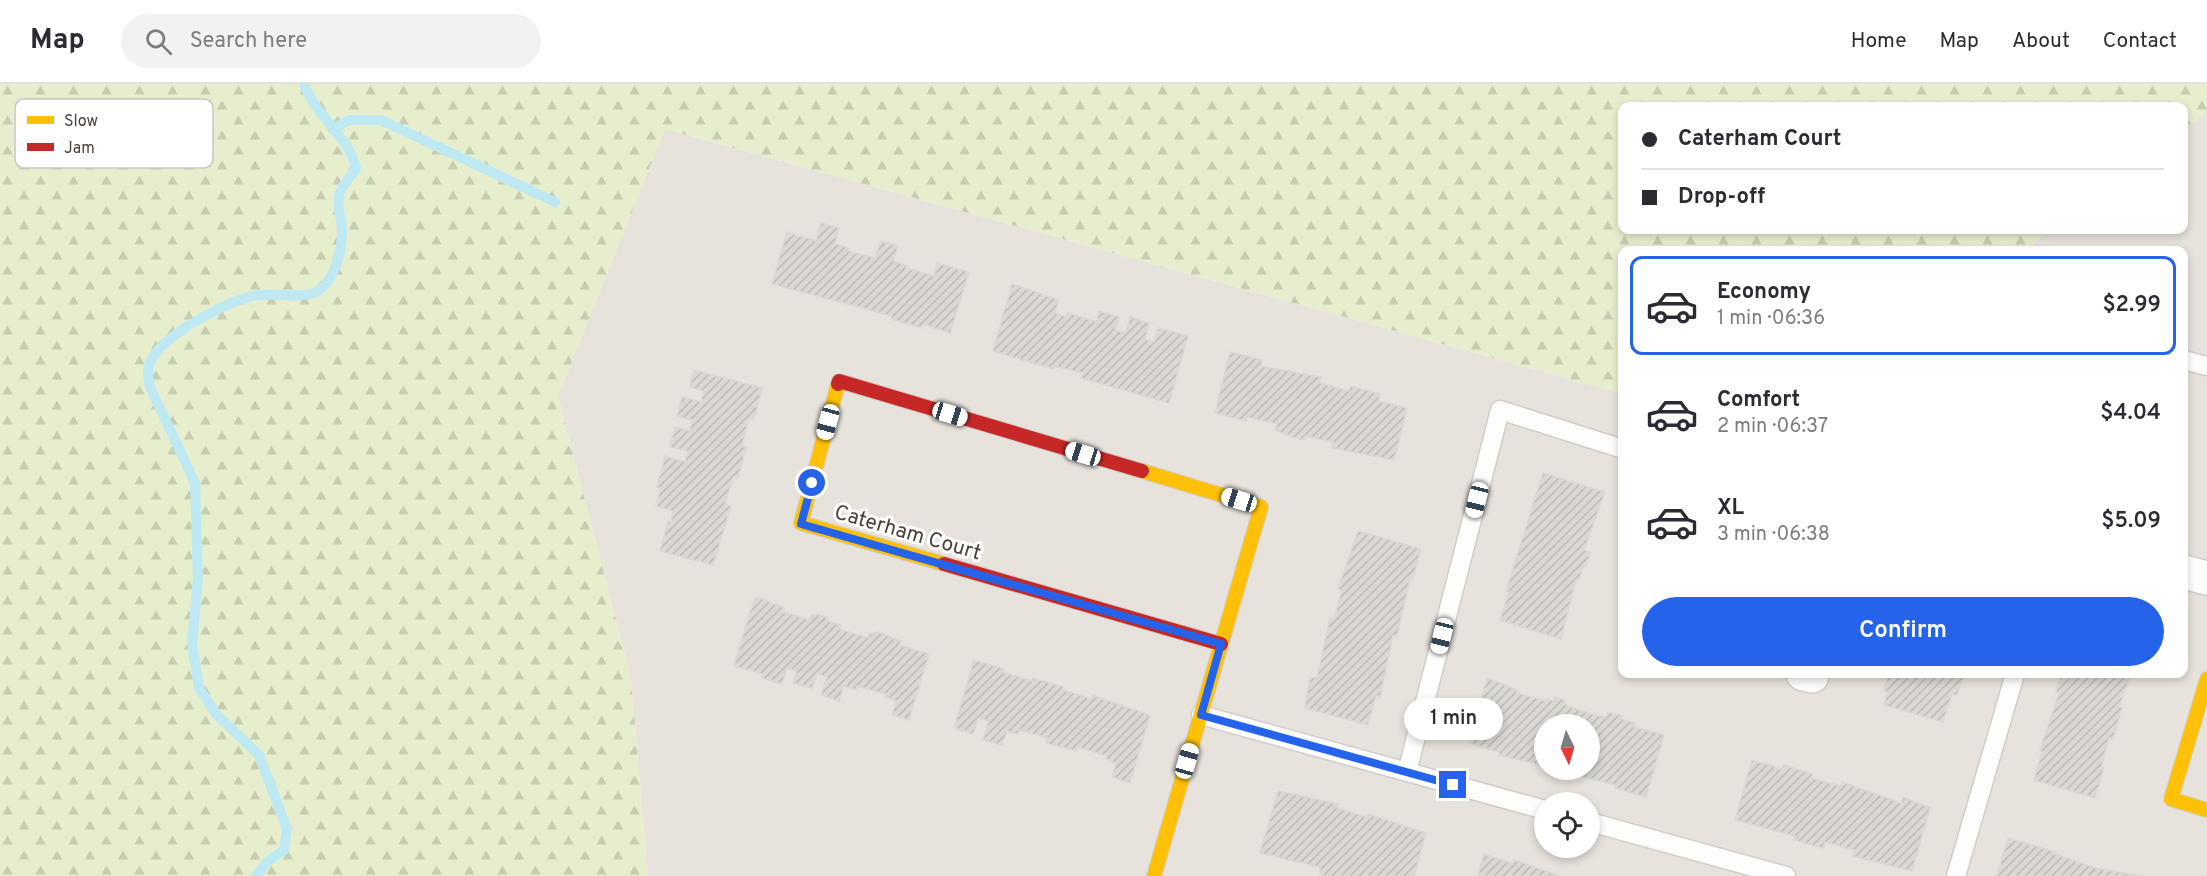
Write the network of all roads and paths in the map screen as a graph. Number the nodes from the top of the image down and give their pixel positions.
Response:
1 (2188, 361) edge
2 (2207, 366) edge
3 (1618, 447) edge
4 (2188, 573) edge
5 (2207, 578) edge
6 (1221, 644) junction
7 (2014, 678) edge
8 (2207, 679) edge
9 (1201, 715) junction
10 (1407, 772) junction
11 (1534, 807) edge
12 (2207, 810) edge
13 (1600, 825) edge
14 (1154, 876) edge
15 (1786, 876) edge
16 (1956, 876) edge

1 - 2 lane
3 - 10 lane
4 - 5 street
6 - 6 street, Caterham Court
6 - 9 street, Caterham Court
7 - 16 lane
8 - 12 street
9 - 10 lane
9 - 14 street, Caterham Court
10 - 11 lane
13 - 15 lane

